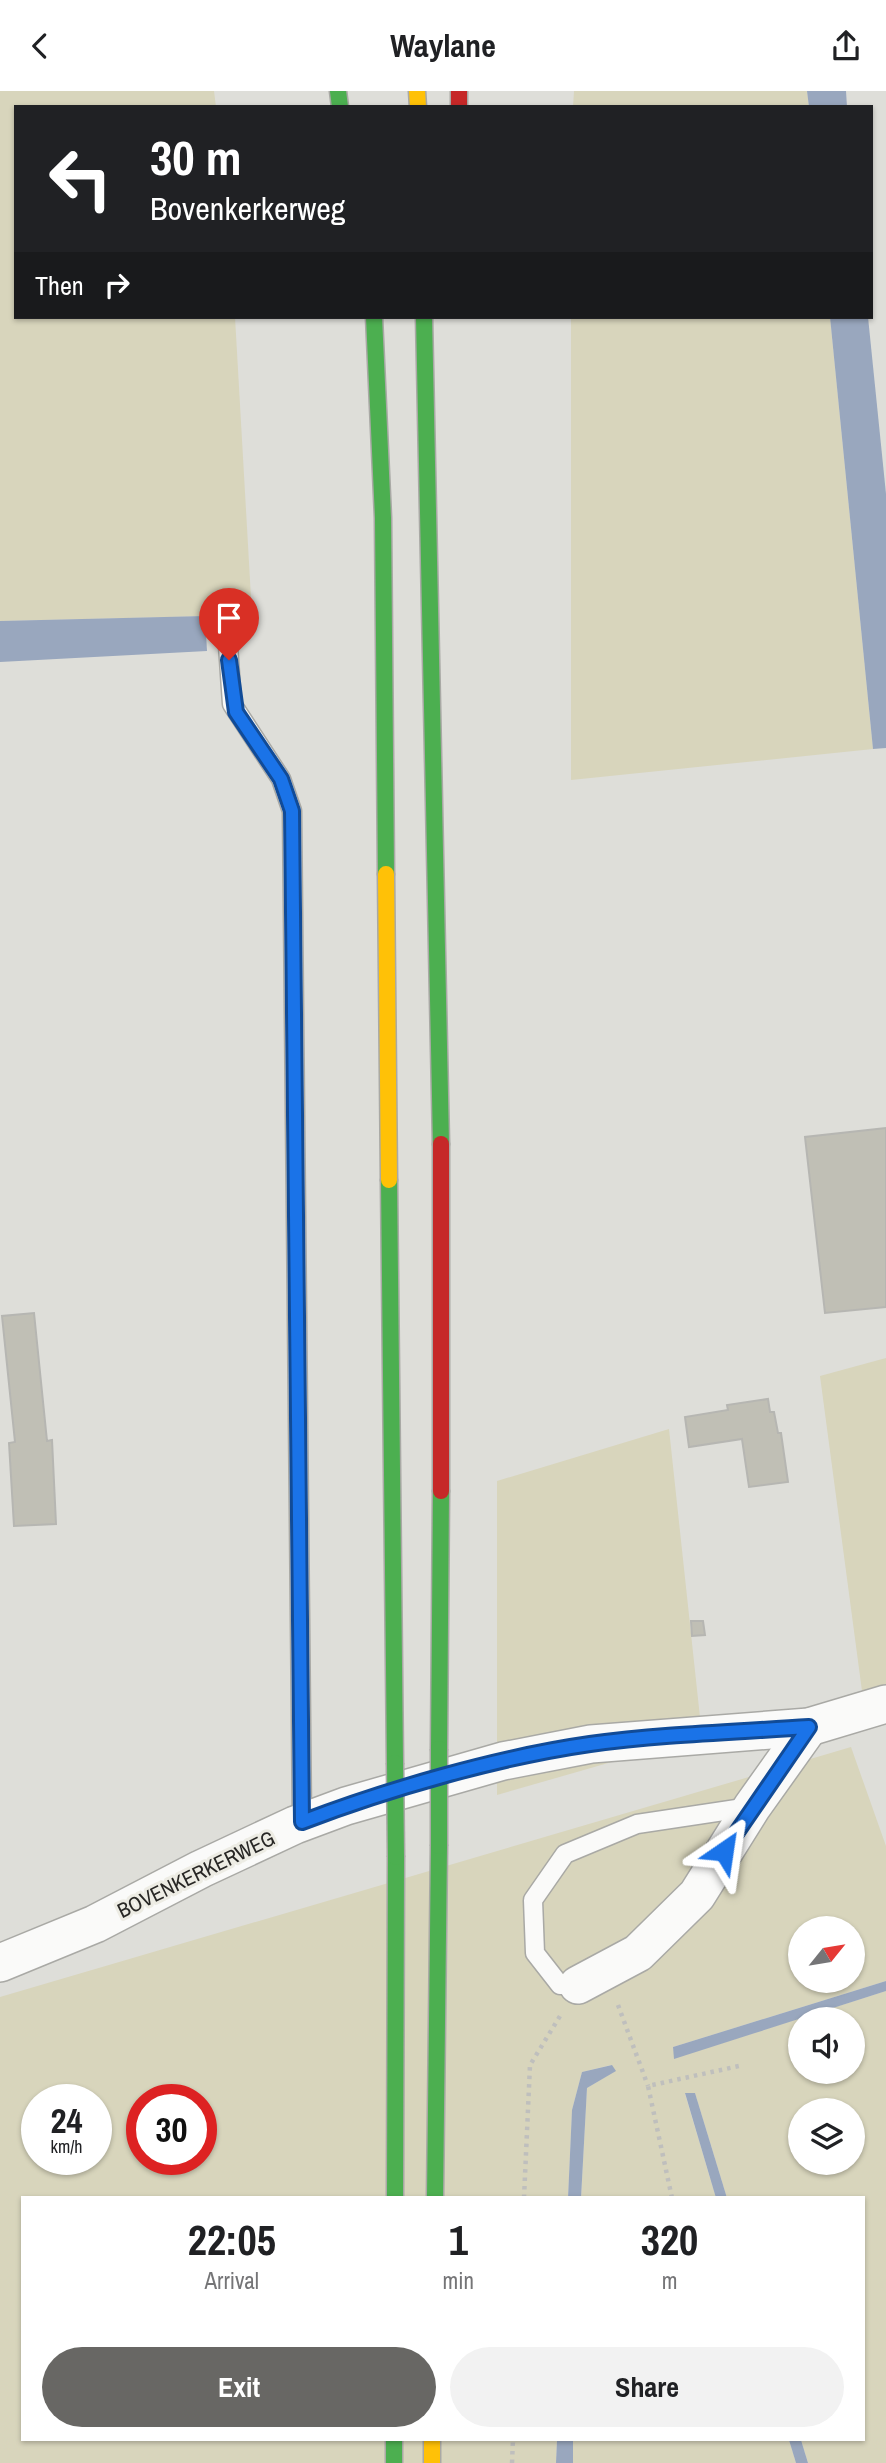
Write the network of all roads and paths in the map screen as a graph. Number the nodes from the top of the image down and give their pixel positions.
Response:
1 (374, 319) edge
2 (424, 319) edge
3 (358, 330) dead end
4 (443, 398) dead end
5 (383, 518) junction
6 (431, 534) junction
7 (226, 616) dead end
8 (886, 1704) edge
9 (809, 1727) junction
10 (752, 1807) junction
11 (302, 1822) junction
12 (0, 1963) edge
13 (592, 1978) junction
14 (739, 2066) dead end
15 (648, 2087) junction
16 (395, 2196) edge
17 (435, 2196) edge
18 (524, 2196) edge
19 (672, 2196) edge
20 (394, 2441) edge
21 (432, 2441) edge
22 (513, 2441) edge
23 (394, 2463) edge
24 (432, 2463) edge
25 (512, 2463) edge

1 - 5 highway
2 - 6 highway
3 - 5 highway
4 - 6 highway
5 - 16 highway, bridge
6 - 17 highway, bridge
7 - 11 lane
8 - 9 street, BOVENKERKERWEG
9 - 10 street
9 - 11 street, BOVENKERKERWEG
10 - 13 street
10 - 13 lane
11 - 12 street, BOVENKERKERWEG
13 - 15 path
13 - 18 path
14 - 15 path
15 - 19 path
20 - 23 highway
21 - 24 highway
22 - 25 path

